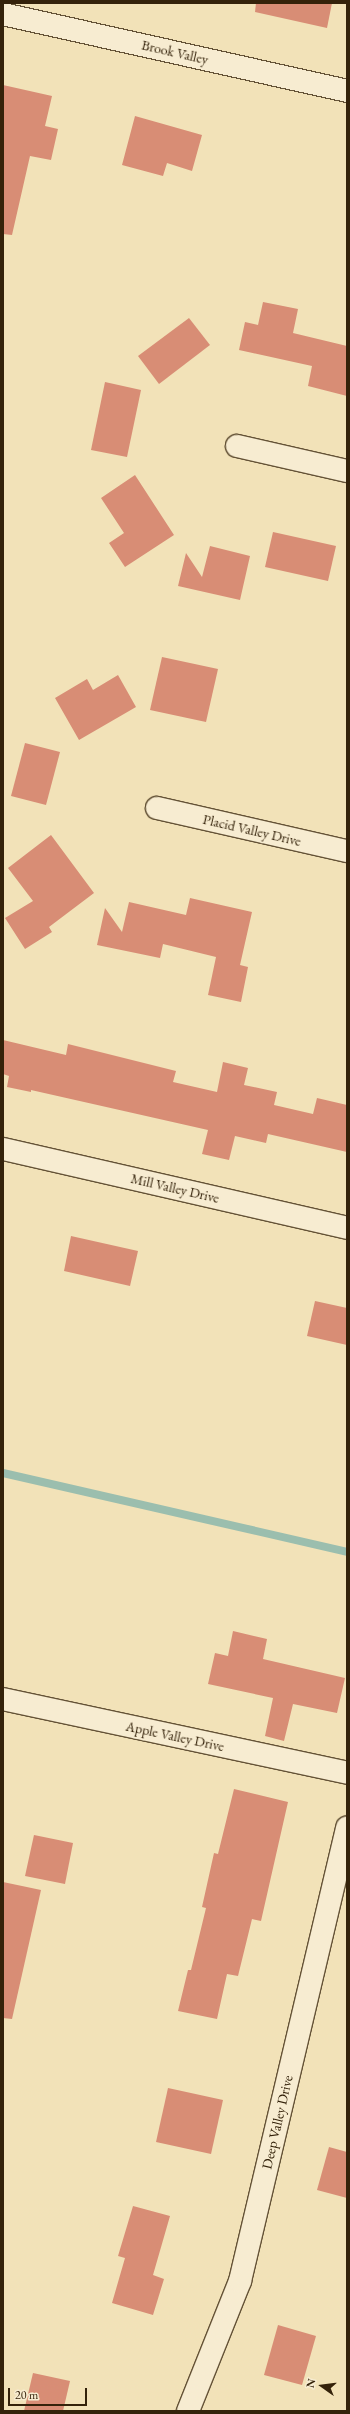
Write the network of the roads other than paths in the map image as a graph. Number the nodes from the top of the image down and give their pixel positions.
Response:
1 (3, 14) edge
2 (347, 91) edge
3 (237, 446) dead end
4 (347, 471) edge
5 (157, 808) dead end
6 (347, 851) edge
7 (3, 1149) edge
8 (347, 1228) edge
9 (3, 1699) edge
10 (347, 1773) edge
11 (347, 1827) edge
12 (188, 2411) edge

1 - 2 street, Brook Valley
3 - 4 street
5 - 6 street, Placid Valley Drive
7 - 8 street, Mill Valley Drive
9 - 10 street, Apple Valley Drive
11 - 12 street, Deep Valley Drive

